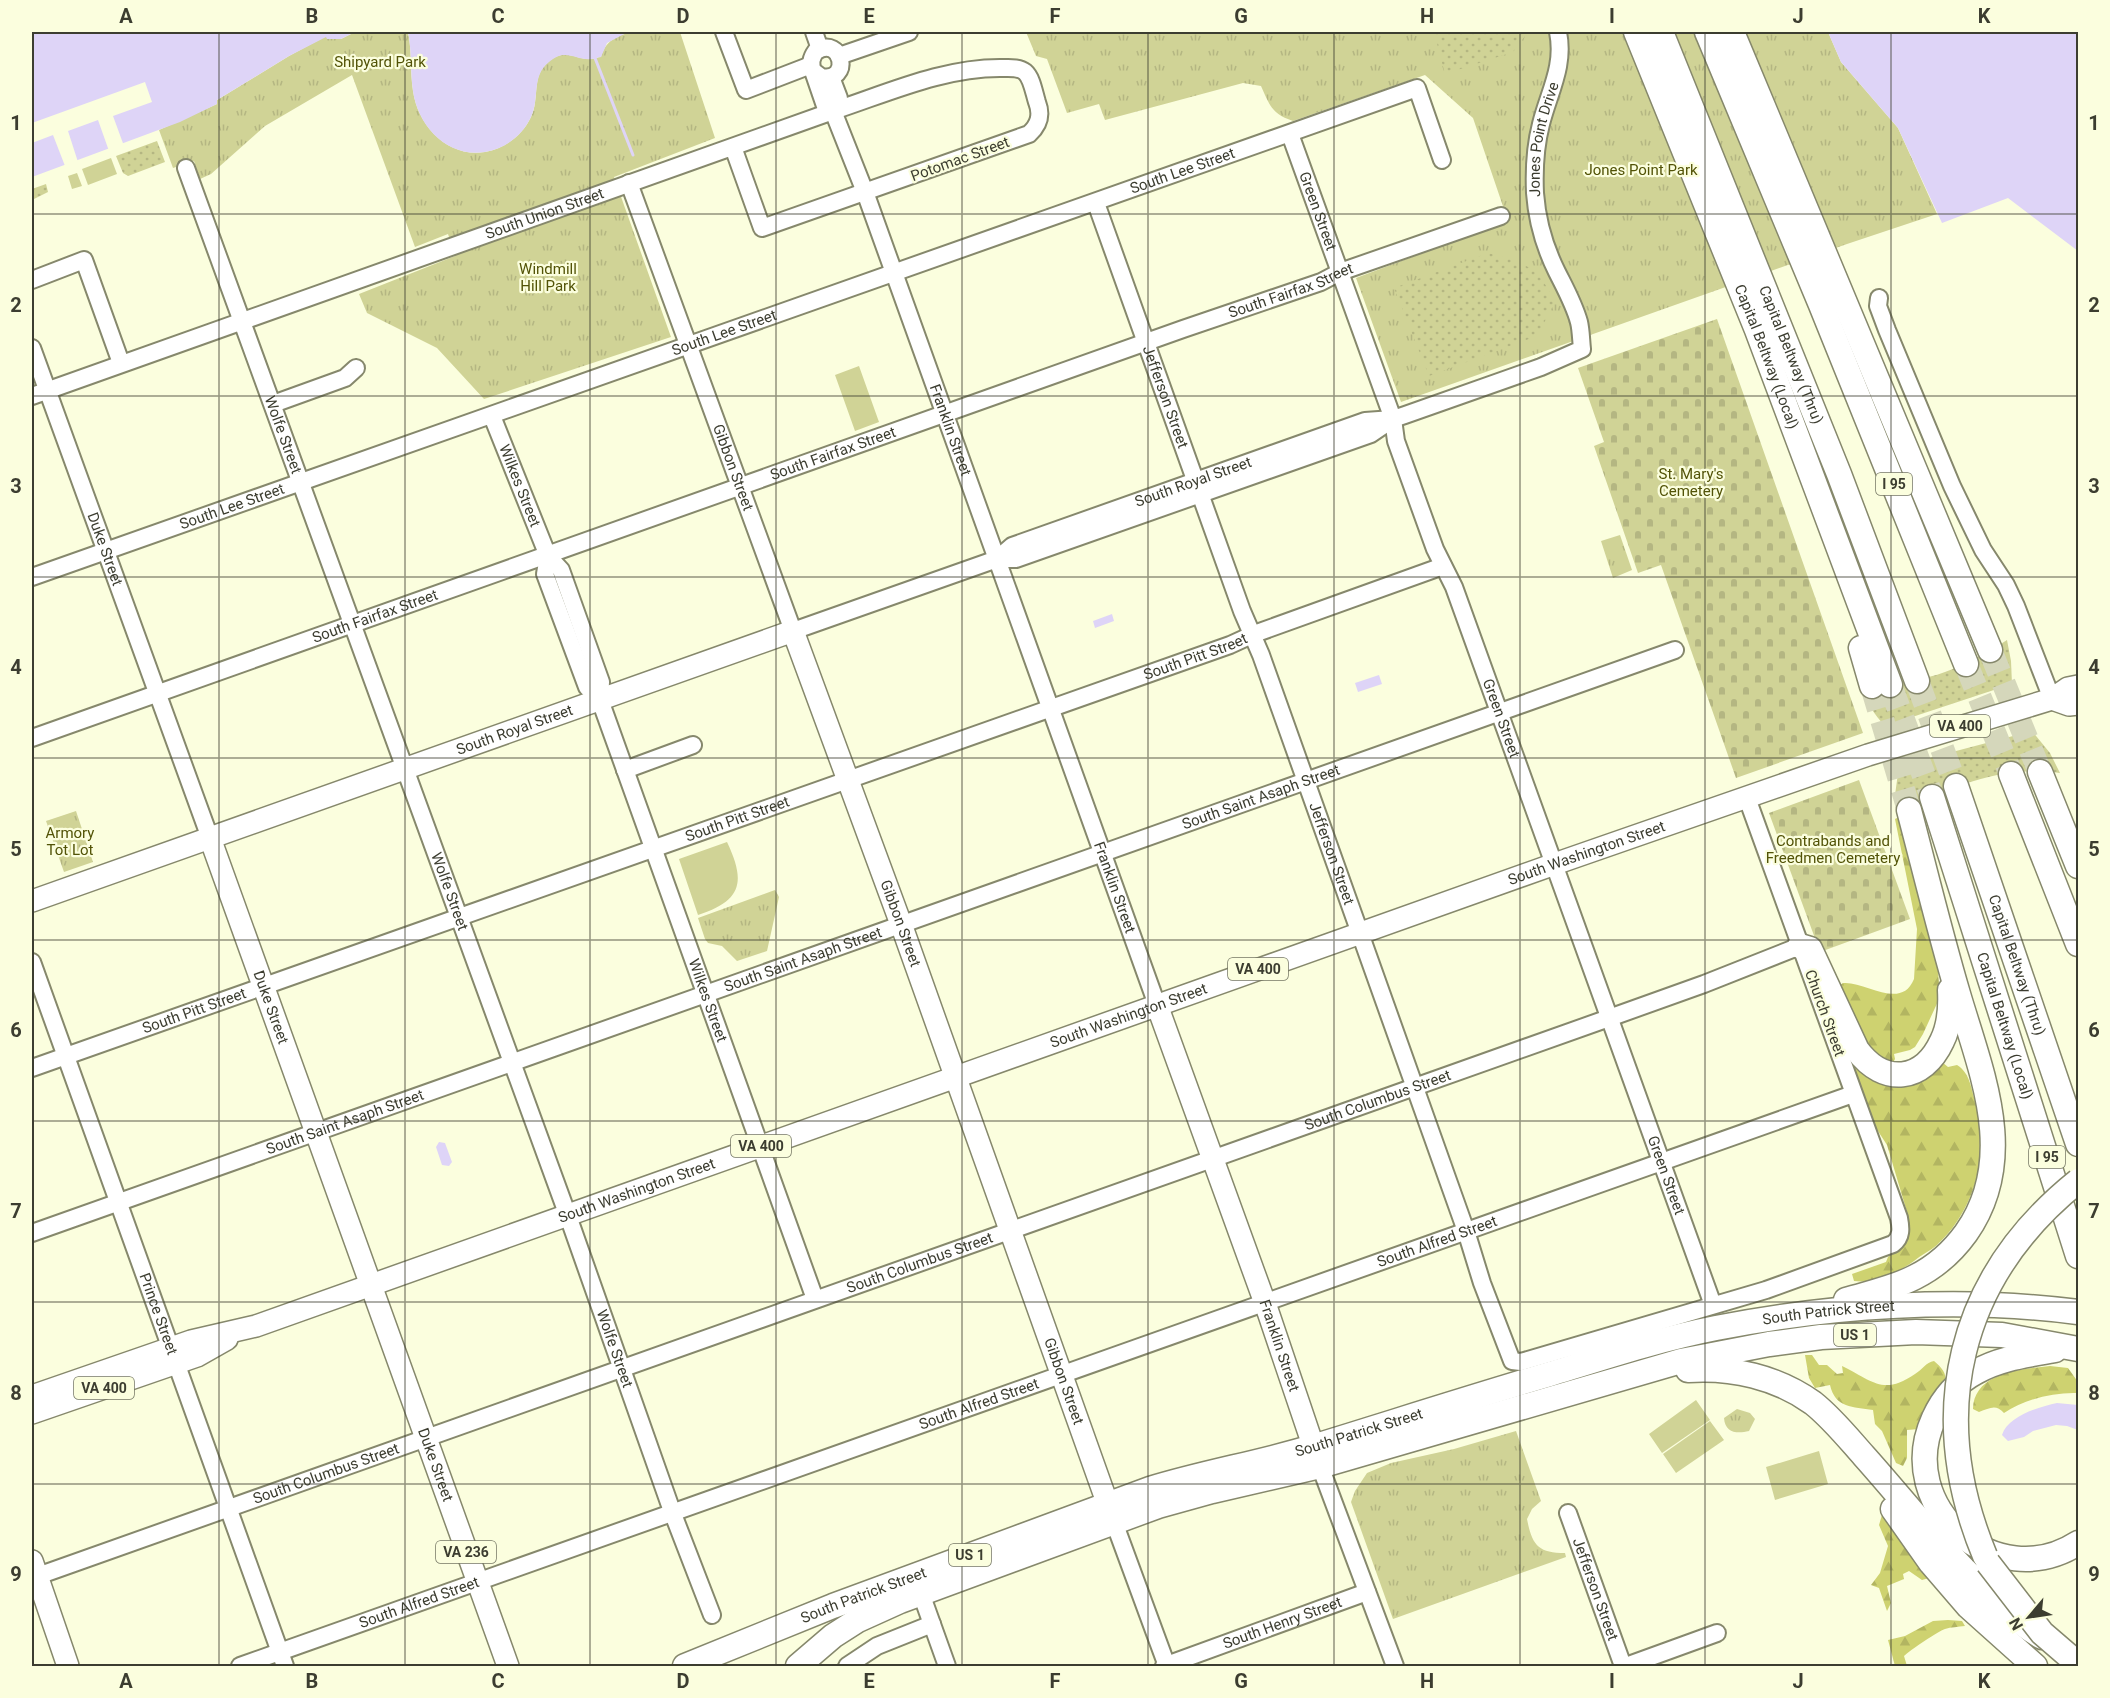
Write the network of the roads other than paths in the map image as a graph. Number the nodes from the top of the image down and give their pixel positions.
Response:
1 (724, 32) edge
2 (814, 32) edge
3 (909, 32) edge
4 (1558, 32) edge
5 (1636, 32) edge
6 (1661, 32) edge
7 (1707, 32) edge
8 (1732, 32) edge
9 (820, 49) junction
10 (839, 56) junction
11 (812, 68) junction
12 (831, 77) junction
13 (1040, 110) joint
14 (833, 111) junction
15 (1290, 134) junction
16 (733, 147) junction
17 (1442, 160) dead end
18 (186, 168) dead end
19 (629, 183) junction
20 (865, 192) junction
21 (1096, 203) junction
22 (1501, 216) dead end
23 (1340, 272) junction
24 (894, 274) junction
25 (32, 280) edge
26 (1879, 298) dead end
27 (1832, 301) junction
28 (242, 321) junction
29 (1768, 326) junction
30 (1146, 342) junction
31 (689, 346) junction
32 (32, 348) edge
33 (1582, 349) joint
34 (122, 363) junction
35 (356, 368) dead end
36 (39, 393) edge
37 (273, 404) junction
38 (945, 415) junction
39 (492, 416) junction
40 (1393, 419) junction
41 (301, 482) junction
42 (741, 487) junction
43 (1198, 488) junction
44 (106, 552) junction
45 (548, 556) junction
46 (997, 559) junction
47 (1443, 566) junction
48 (32, 577) edge
49 (354, 624) junction
50 (794, 632) junction
51 (1254, 634) junction
52 (1675, 650) dead end
53 (1990, 650) tunnel mouth
54 (1966, 664) tunnel mouth
55 (1917, 681) tunnel mouth
56 (1881, 686) tunnel mouth
57 (2079, 686) edge
58 (157, 694) junction
59 (2052, 699) junction
60 (600, 700) junction
61 (2079, 704) edge
62 (1051, 710) junction
63 (1499, 712) junction
64 (32, 738) edge
65 (693, 745) dead end
66 (405, 769) junction
67 (625, 770) junction
68 (2011, 774) tunnel mouth
69 (848, 781) junction
70 (1306, 782) junction
71 (1956, 786) tunnel mouth
72 (1932, 797) tunnel mouth
73 (1747, 798) junction
74 (1909, 810) tunnel mouth
75 (210, 838) junction
76 (2079, 847) edge
77 (653, 849) junction
78 (1102, 853) junction
79 (1554, 865) junction
80 (2079, 866) edge
81 (32, 902) edge
82 (460, 916) junction
83 (901, 924) junction
84 (1359, 934) junction
85 (2078, 941) edge
86 (1800, 946) junction
87 (1948, 958) junction
88 (32, 962) edge
89 (264, 985) junction
90 (705, 994) junction
91 (1157, 1005) junction
92 (1609, 1018) junction
93 (65, 1055) junction
94 (511, 1062) junction
95 (32, 1068) edge
96 (955, 1077) junction
97 (1414, 1087) junction
98 (1853, 1094) junction
99 (316, 1131) junction
100 (2079, 1144) edge
101 (760, 1146) junction
102 (1213, 1159) junction
103 (1661, 1162) junction
104 (2079, 1181) edge
105 (119, 1202) junction
106 (568, 1216) junction
107 (1900, 1229) joint
108 (1010, 1231) junction
109 (1466, 1231) junction
110 (32, 1233) edge
111 (2079, 1256) edge
112 (371, 1286) junction
113 (815, 1299) junction
114 (1266, 1303) junction
115 (1713, 1305) junction
116 (2068, 1310) edge
117 (1795, 1315) junction
118 (2074, 1348) edge
119 (174, 1355) junction
120 (1521, 1362) joint
121 (620, 1368) junction
122 (1643, 1373) junction
123 (1061, 1374) junction
124 (32, 1396) edge
125 (32, 1413) edge
126 (426, 1437) junction
127 (1316, 1456) junction
128 (228, 1507) junction
129 (1111, 1513) junction
130 (1568, 1513) dead end
131 (673, 1514) junction
132 (2079, 1543) edge
133 (1988, 1563) junction
134 (33, 1572) edge
135 (477, 1582) junction
136 (918, 1584) junction
137 (1367, 1593) junction
138 (1975, 1597) junction
139 (712, 1615) dead end
140 (932, 1624) junction
141 (2030, 1630) junction
142 (1717, 1633) dead end
143 (2079, 1649) edge
144 (709, 1656) junction
145 (2079, 1656) edge
146 (283, 1659) edge
147 (2079, 1664) edge
148 (68, 1666) edge
149 (240, 1666) edge
150 (508, 1666) edge
151 (685, 1666) edge
152 (738, 1666) edge
153 (798, 1666) edge
154 (847, 1666) edge
155 (947, 1666) edge
156 (1166, 1666) edge
157 (1395, 1666) edge
158 (1624, 1666) edge
159 (2035, 1666) edge
160 (2063, 1666) edge

1 - 11 street
2 - 9 street
3 - 10 street
4 - 33 street, Jones Point Drive
5 - 29 highway, Capital Beltway (Local)
6 - 29 highway, Capital Beltway (Thru)
7 - 27 highway, I 95
8 - 27 highway, I 95
9 - 10 street
9 - 11 street
10 - 12 street
11 - 12 street
11 - 14 street, Franklin Street
12 - 14 street, Franklin Street
13 - 14 street, South Union Street
13 - 20 street, Potomac Street
14 - 16 street, South Union Street
14 - 20 street, Franklin Street
15 - 17 street, South Lee Street
15 - 21 street, South Lee Street
15 - 23 street, Green Street
16 - 19 street, South Union Street
16 - 20 street, Potomac Street
18 - 28 street, Wolfe Street
19 - 28 street, South Union Street
19 - 31 street, Gibbon Street
20 - 24 street, Franklin Street
21 - 24 street, South Lee Street
21 - 30 street, Jefferson Street
22 - 23 street, South Fairfax Street
23 - 30 street, South Fairfax Street
23 - 40 street, Green Street
24 - 31 street, South Lee Street
24 - 38 street, Franklin Street
25 - 34 street
26 - 59 street
27 - 53 highway, I 95
27 - 54 highway, I 95
28 - 34 street, South Union Street
28 - 37 street, Wolfe Street
29 - 55 highway, Capital Beltway (Thru)
29 - 56 highway, Capital Beltway (Local)
30 - 38 street, South Fairfax Street
30 - 43 street, Jefferson Street
31 - 39 street, South Lee Street
31 - 42 street, Gibbon Street
32 - 36 street, Duke Street
33 - 40 street, South Royal Street
34 - 36 street, South Union Street
35 - 37 street
36 - 44 street, Duke Street
37 - 41 street, Wolfe Street
38 - 42 street, South Fairfax Street
38 - 46 street, Franklin Street
39 - 41 street, South Lee Street
39 - 45 street, Wilkes Street
40 - 43 street, South Royal Street
40 - 47 street, Green Street
41 - 44 street, South Lee Street
41 - 49 street, Wolfe Street
42 - 45 street, South Fairfax Street
42 - 50 street, Gibbon Street
43 - 46 street, South Royal Street
43 - 51 street, Jefferson Street
44 - 48 street, South Lee Street
44 - 58 street, Duke Street
45 - 49 street, South Fairfax Street
45 - 60 street, Wilkes Street
46 - 50 street, South Royal Street
46 - 62 street, Franklin Street
47 - 51 street, South Pitt Street
47 - 63 street, Green Street
49 - 58 street, South Fairfax Street
49 - 66 street, Wolfe Street
50 - 60 main road, South Royal Street
50 - 69 main road, Gibbon Street
51 - 62 street, South Pitt Street
51 - 70 street, Jefferson Street
52 - 63 street, South Saint Asaph Street
57 - 59 main road, South Washington Street / VA 400
58 - 64 street, South Fairfax Street
58 - 75 street, Duke Street
59 - 61 main road, South Washington Street / VA 400
59 - 73 main road, South Washington Street / VA 400
60 - 66 main road, South Royal Street
60 - 67 street, Wilkes Street
62 - 69 street, South Pitt Street
62 - 78 street, Franklin Street
63 - 70 street, South Saint Asaph Street
63 - 79 street, Green Street
65 - 67 street
66 - 75 main road, South Royal Street
66 - 82 street, Wolfe Street
67 - 77 street, Wilkes Street
68 - 85 highway
69 - 77 street, South Pitt Street
69 - 83 main road, Gibbon Street
70 - 78 street, South Saint Asaph Street
70 - 84 street, Jefferson Street
71 - 100 highway, Capital Beltway (Thru) / I 95
72 - 111 highway, Capital Beltway (Local) / I 95
73 - 79 main road, South Washington Street / VA 400
73 - 86 street, Church Street
74 - 87 highway
75 - 81 main road, South Royal Street
75 - 89 main road, Duke Street
76 - 80 highway
77 - 82 street, South Pitt Street
77 - 90 street, Wilkes Street
78 - 83 street, South Saint Asaph Street
78 - 91 street, Franklin Street
79 - 84 main road, South Washington Street / VA 400
79 - 92 street, Green Street
82 - 89 street, South Pitt Street
82 - 94 street, Wolfe Street
83 - 90 street, South Saint Asaph Street
83 - 96 main road, Gibbon Street
84 - 91 main road, South Washington Street / VA 400
84 - 97 street, Jefferson Street
86 - 87 highway
86 - 92 street, South Columbus Street
86 - 98 street, Church Street
87 - 117 highway
88 - 93 street, Prince Street
89 - 93 street, South Pitt Street
89 - 99 main road, Duke Street
90 - 94 street, South Saint Asaph Street
90 - 101 street, Wilkes Street
91 - 96 main road, South Washington Street / VA 400
91 - 102 main road, Franklin Street
92 - 97 street, South Columbus Street
92 - 103 street, Green Street
93 - 95 street, South Pitt Street
93 - 105 street, Prince Street
94 - 99 street, South Saint Asaph Street
94 - 106 street, Wolfe Street
96 - 101 main road, South Washington Street / VA 400
96 - 108 main road, Gibbon Street
97 - 102 street, South Columbus Street
97 - 109 street, Jefferson Street
98 - 103 street, South Alfred Street
98 - 107 street, Church Street
99 - 105 street, South Saint Asaph Street
99 - 112 main road, Duke Street
101 - 106 main road, South Washington Street / VA 400
101 - 113 street, Wilkes Street
102 - 108 street, South Columbus Street
102 - 114 main road, Franklin Street
103 - 109 street, South Alfred Street
103 - 115 street, Green Street
104 - 133 highway, bridge
105 - 110 street, South Saint Asaph Street
105 - 119 street, Prince Street
106 - 112 main road, South Washington Street / VA 400
106 - 121 street, Wolfe Street
107 - 115 street, South Patrick Street
108 - 113 street, South Columbus Street
108 - 123 main road, Gibbon Street
109 - 114 street, South Alfred Street
109 - 120 street, Jefferson Street
112 - 119 main road, South Washington Street / VA 400
112 - 126 main road, Duke Street / VA 236
113 - 121 street, South Columbus Street
114 - 123 street, South Alfred Street
114 - 127 main road, Franklin Street
115 - 120 street, South Patrick Street
116 - 117 highway, South Patrick Street / US 1
117 - 127 highway, South Patrick Street / US 1
118 - 122 highway, South Patrick Street / US 1
118 - 132 highway
119 - 124 main road, South Washington Street / VA 400
119 - 125 main road, South Washington Street / VA 400
119 - 128 street, Prince Street
121 - 126 street, South Columbus Street
121 - 131 street, Wolfe Street
122 - 127 highway, South Patrick Street / US 1
122 - 138 highway
123 - 129 main road, Gibbon Street
123 - 131 street, South Alfred Street
126 - 128 street, South Columbus Street
126 - 135 main road, Duke Street / VA 236
127 - 129 highway, South Patrick Street / US 1
127 - 137 street, Franklin Street
128 - 134 street, South Columbus Street
128 - 146 street, Prince Street
129 - 136 highway, South Patrick Street / US 1
129 - 156 street, Gibbon Street
130 - 158 street, Jefferson Street
131 - 135 street, South Alfred Street
131 - 139 street, Wolfe Street
133 - 147 highway, bridge
133 - 160 highway, bridge
134 - 148 main road
135 - 146 street, South Alfred Street
135 - 150 main road, Duke Street / VA 236
136 - 140 street
136 - 144 highway, South Patrick Street / US 1
136 - 153 highway, South Patrick Street / US 1
137 - 156 street, South Henry Street
137 - 157 street, Franklin Street
138 - 141 highway
138 - 159 highway
140 - 154 street
140 - 155 street
141 - 143 highway, bridge
141 - 145 highway, bridge
142 - 158 street
144 - 151 highway, South Patrick Street / US 1
144 - 152 highway
146 - 149 street, South Alfred Street

